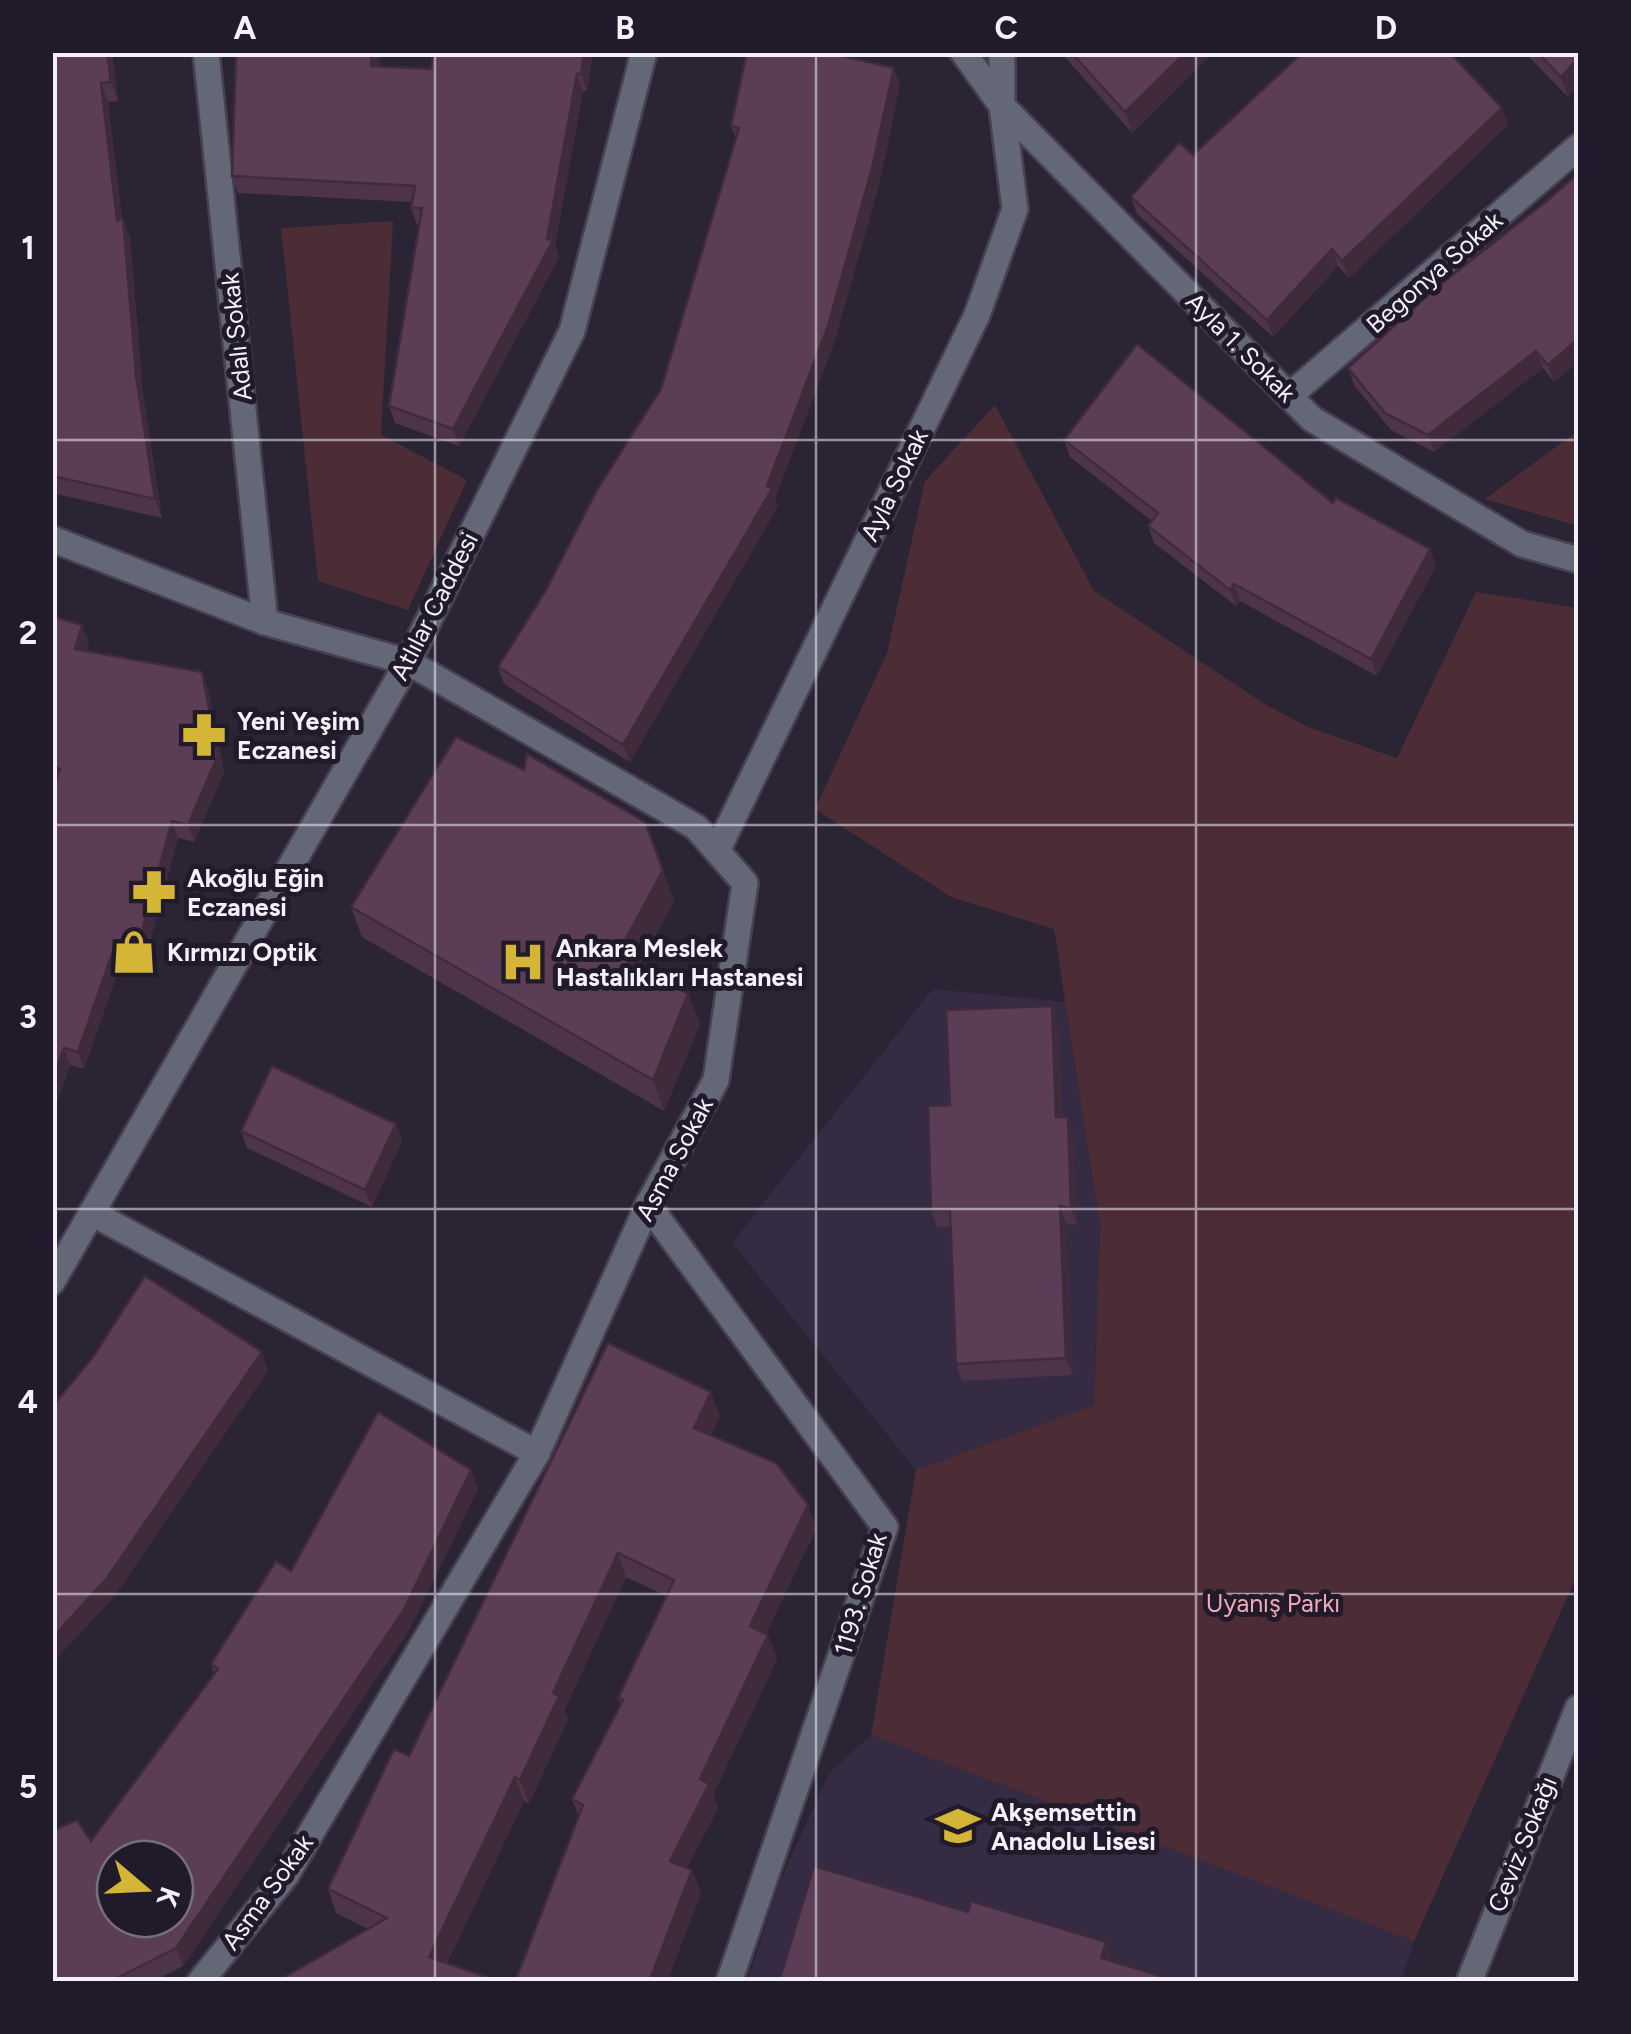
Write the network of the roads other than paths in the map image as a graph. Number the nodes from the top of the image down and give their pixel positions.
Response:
1 (206, 52) edge
2 (644, 52) edge
3 (963, 52) edge
4 (1002, 52) edge
5 (1002, 106) junction
6 (1578, 147) edge
7 (1289, 396) junction
8 (52, 539) edge
9 (1578, 560) edge
10 (265, 622) junction
11 (408, 662) junction
12 (716, 851) junction
13 (648, 1205) junction
14 (92, 1212) junction
15 (52, 1282) edge
16 (537, 1453) junction
17 (1578, 1708) edge
18 (200, 1982) edge
19 (729, 1982) edge
20 (1469, 1982) edge

1 - 10 street, Adalı Sokak
2 - 11 street, Atlılar Caddesi
3 - 5 street, Ayla 1. Sokak
4 - 5 street, Ayla Sokak
5 - 7 street, Ayla 1. Sokak
5 - 12 street, Ayla Sokak
6 - 7 street, Begonya Sokak
7 - 9 street, Ayla 1. Sokak
8 - 10 street, Asma Sokak
10 - 11 street, Asma Sokak
11 - 12 street, Asma Sokak
11 - 14 street, Atlılar Caddesi
12 - 13 street, Asma Sokak
13 - 16 street, Asma Sokak
13 - 19 street, 1193. Sokak
14 - 15 street, Atlılar Caddesi
14 - 16 street
16 - 18 street, Asma Sokak
17 - 20 street, Ceviz Sokağı

